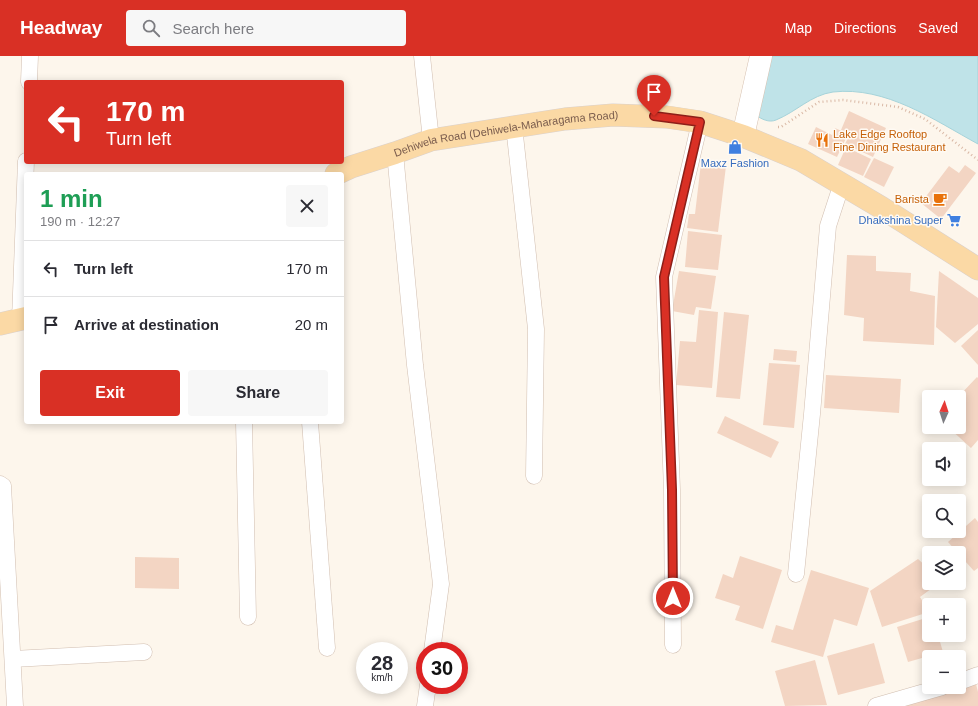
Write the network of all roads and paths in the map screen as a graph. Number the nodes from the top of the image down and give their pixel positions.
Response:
1 (30, 56) edge
2 (422, 56) edge
3 (760, 56) edge
4 (29, 80) edge
5 (700, 122) junction
6 (514, 126) junction
7 (744, 131) junction
8 (431, 140) junction
9 (395, 153) junction
10 (978, 160) edge
11 (340, 172) edge
12 (842, 184) junction
13 (24, 190) edge
14 (978, 269) edge
15 (15, 320) edge
16 (244, 424) edge
17 (310, 424) edge
18 (534, 476) dead end
19 (0, 484) edge
20 (796, 574) dead end
21 (248, 617) dead end
22 (433, 642) edge
23 (673, 645) dead end
24 (327, 648) dead end
25 (144, 652) dead end
26 (13, 659) junction
27 (978, 675) edge
28 (966, 679) edge
29 (922, 693) edge
30 (427, 694) edge
31 (15, 706) edge
32 (425, 706) edge
33 (876, 706) edge

1 - 4 street
2 - 8 street
3 - 7 street
5 - 6 main road, Dehiwela Road (Dehiwela-Maharagama Road)
5 - 7 main road, Dehiwela Road (Dehiwela-Maharagama Road)
5 - 23 street
6 - 8 main road, Dehiwela Road (Dehiwela-Maharagama Road)
6 - 18 street
7 - 10 path
7 - 12 main road, Dehiwela Road (Dehiwela-Maharagama Road)
8 - 9 main road, Dehiwela Road (Dehiwela-Maharagama Road)
9 - 11 main road, Dehiwela Road (Dehiwela-Maharagama Road)
9 - 22 street
12 - 14 main road, Dehiwela Road (Dehiwela-Maharagama Road)
12 - 20 street
13 - 15 street
16 - 21 street
17 - 24 street
19 - 26 street
25 - 26 street
26 - 31 street
27 - 28 street
29 - 33 street
30 - 32 street

